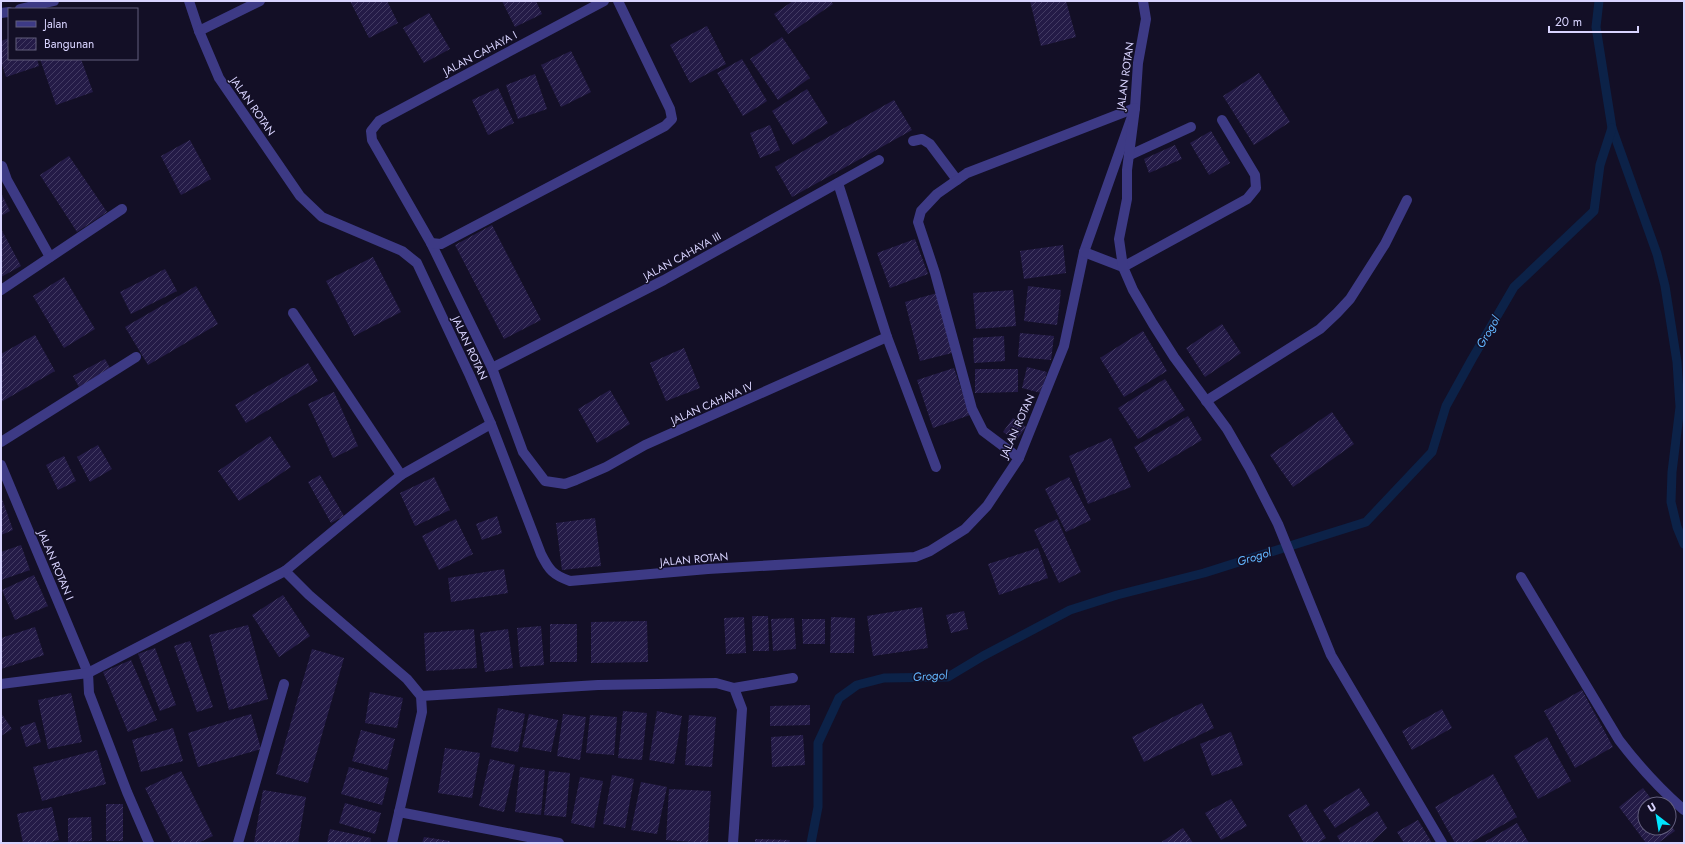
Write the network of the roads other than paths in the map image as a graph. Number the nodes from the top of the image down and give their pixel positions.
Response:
1 (54, 1) edge
2 (189, 1) edge
3 (260, 1) edge
4 (604, 1) edge
5 (618, 1) edge
6 (1143, 1) edge
7 (24, 8) edge
8 (199, 31) junction
9 (1135, 108) junction
10 (1222, 120) dead end
11 (1191, 127) dead end
12 (913, 141) dead end
13 (1130, 155) junction
14 (880, 160) dead end
15 (2, 166) dead end
16 (957, 180) junction
17 (838, 183) junction
18 (1407, 200) dead end
19 (122, 209) dead end
20 (431, 243) junction
21 (1084, 252) junction
22 (50, 257) junction
23 (1123, 267) junction
24 (1, 290) edge
25 (293, 313) dead end
26 (887, 337) junction
27 (136, 357) dead end
28 (492, 368) junction
29 (1206, 401) junction
30 (491, 424) junction
31 (1, 442) edge
32 (1019, 458) junction
33 (1, 465) edge
34 (936, 467) dead end
35 (401, 475) junction
36 (285, 571) junction
37 (1521, 577) dead end
38 (88, 673) junction
39 (792, 678) dead end
40 (1, 684) edge
41 (284, 684) dead end
42 (734, 688) junction
43 (421, 696) junction
44 (1684, 810) edge
45 (399, 812) junction
46 (149, 843) edge
47 (238, 843) edge
48 (392, 843) edge
49 (559, 843) edge
50 (733, 843) edge
51 (1442, 843) edge

1 - 7 street
2 - 8 street, JALAN ROTAN
3 - 8 street
4 - 20 street, JALAN CAHAYA I
5 - 20 street
6 - 9 street, JALAN ROTAN
8 - 30 street, JALAN ROTAN
9 - 13 street
9 - 16 street
9 - 21 street, JALAN ROTAN
10 - 23 street
11 - 13 street
12 - 16 street
13 - 23 street
14 - 17 street, JALAN CAHAYA III
15 - 22 street
16 - 32 street
17 - 26 street
17 - 28 street, JALAN CAHAYA III
18 - 29 street
19 - 22 street
20 - 28 street
21 - 23 street
21 - 32 street, JALAN ROTAN
22 - 24 street
23 - 29 street
25 - 35 street
26 - 28 street, JALAN CAHAYA IV
26 - 34 street
27 - 31 street
29 - 51 street
30 - 32 street, JALAN ROTAN
30 - 35 street
33 - 38 street, JALAN ROTAN I
35 - 36 street
36 - 38 street
36 - 43 street
37 - 44 street
38 - 40 street
38 - 46 street, JALAN ROTAN I
39 - 42 street
41 - 47 street
42 - 43 street
42 - 50 street
43 - 45 street
45 - 48 street
45 - 49 street

